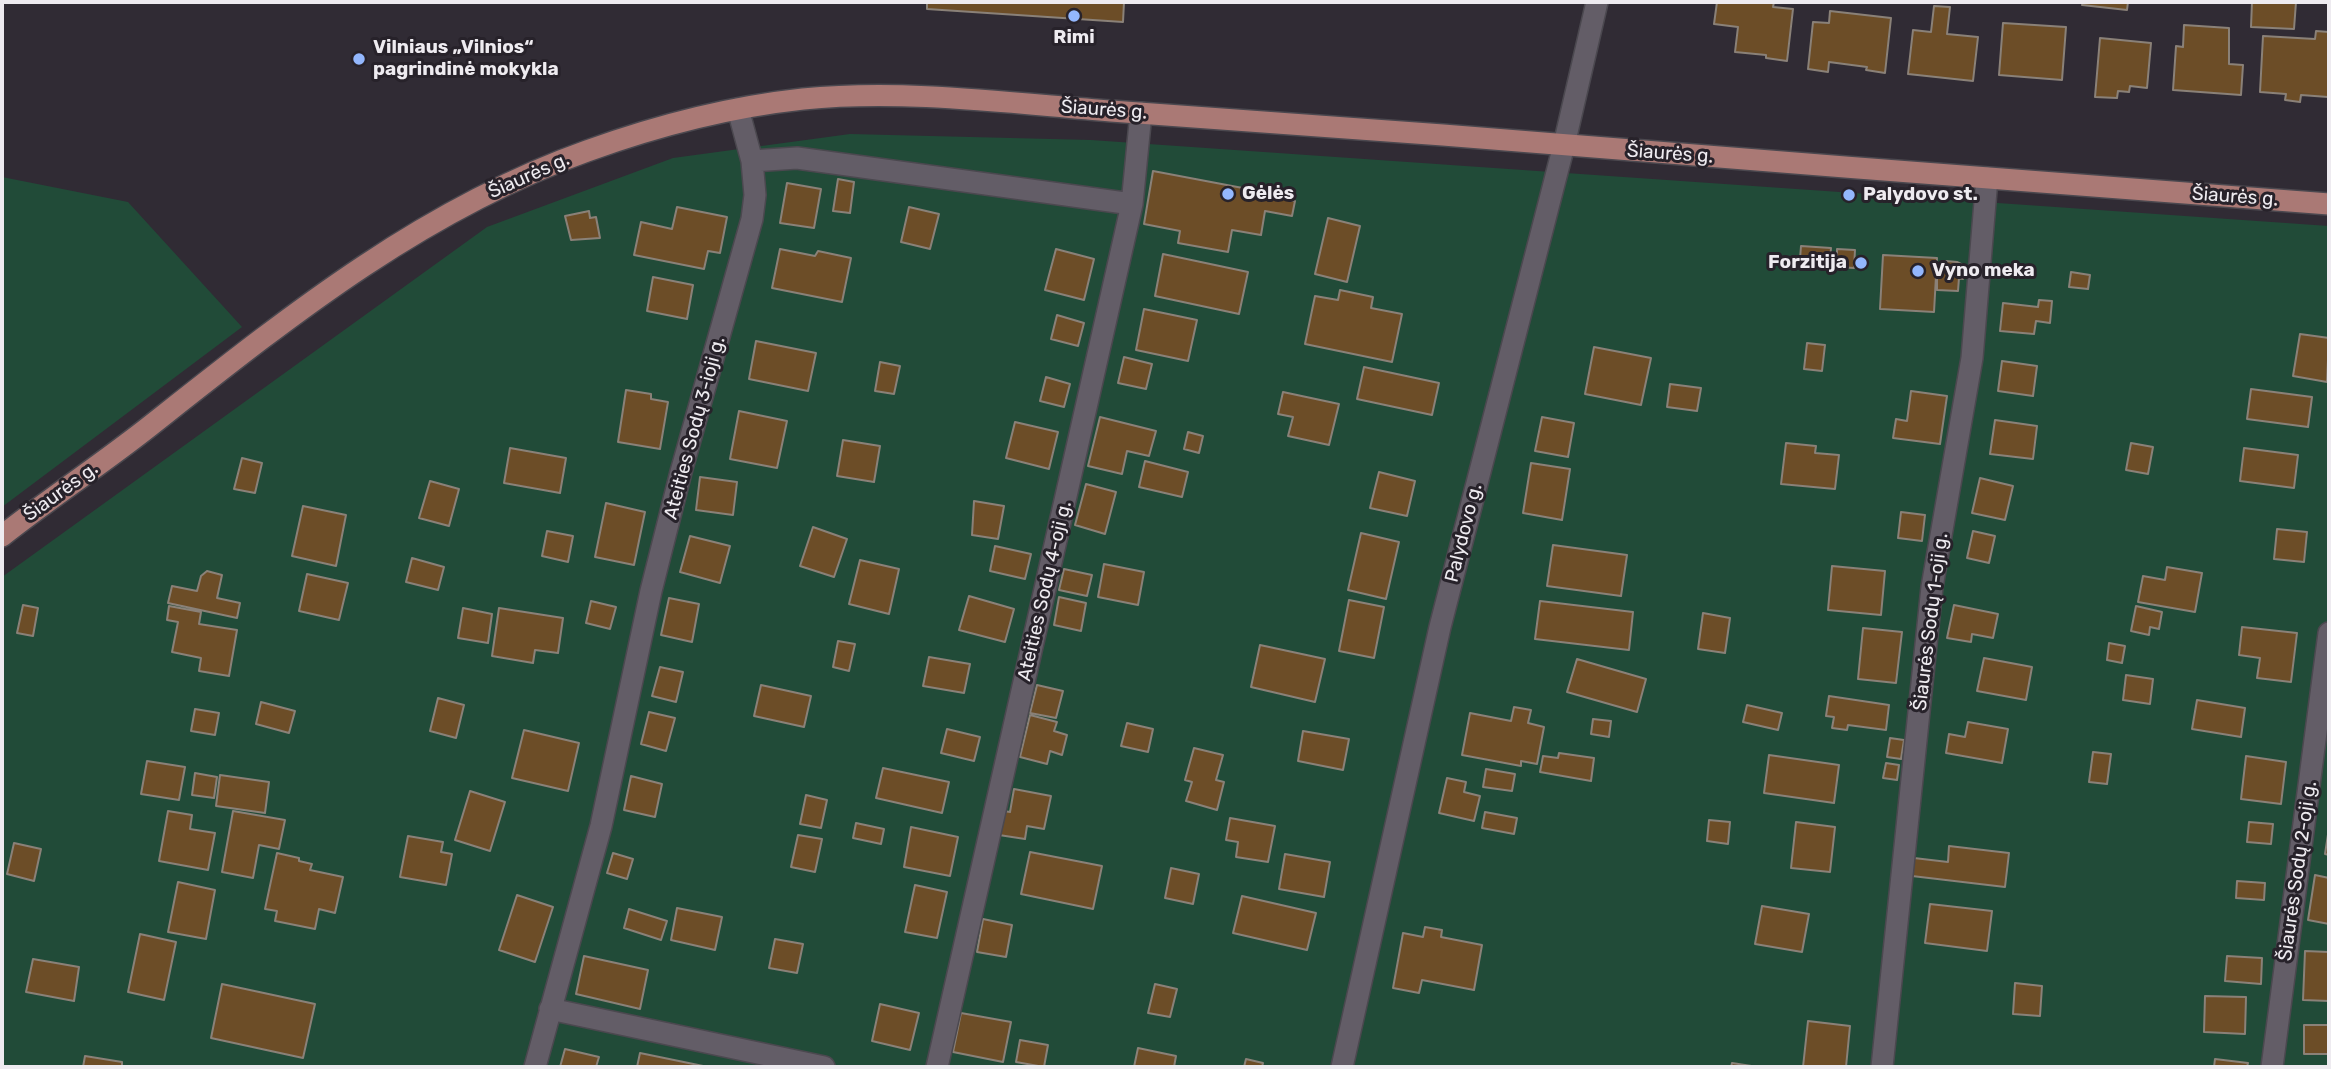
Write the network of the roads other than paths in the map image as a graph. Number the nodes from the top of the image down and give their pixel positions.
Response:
1 (1597, 2) edge
2 (738, 109) junction
3 (1141, 113) junction
4 (1564, 145) junction
5 (752, 161) junction
6 (1987, 178) junction
7 (1132, 204) junction
8 (2329, 204) edge
9 (2, 536) edge
10 (2329, 633) edge
11 (550, 1009) junction
12 (535, 1067) edge
13 (824, 1067) edge
14 (937, 1067) edge
15 (1342, 1067) edge
16 (1882, 1067) edge
17 (2272, 1067) edge

1 - 4 street, Palydovo g.
2 - 3 main road, Šiaurės g.
2 - 5 street, Ateities Sodų 3-ioji g.
2 - 9 main road, Šiaurės g.
3 - 4 main road, Šiaurės g.
3 - 7 street, Ateities Sodų 4-oji g.
4 - 6 main road, Šiaurės g.
4 - 15 street, Palydovo g.
5 - 7 street
5 - 11 street, Ateities Sodų 3-ioji g.
6 - 8 main road, Šiaurės g.
6 - 16 street, Šiaurės Sodų 1-oji g.
7 - 14 street, Ateities Sodų 4-oji g.
10 - 17 street, Šiaurės Sodų 2-oji g.
11 - 12 street, Ateities Sodų 3-ioji g.
11 - 13 street

